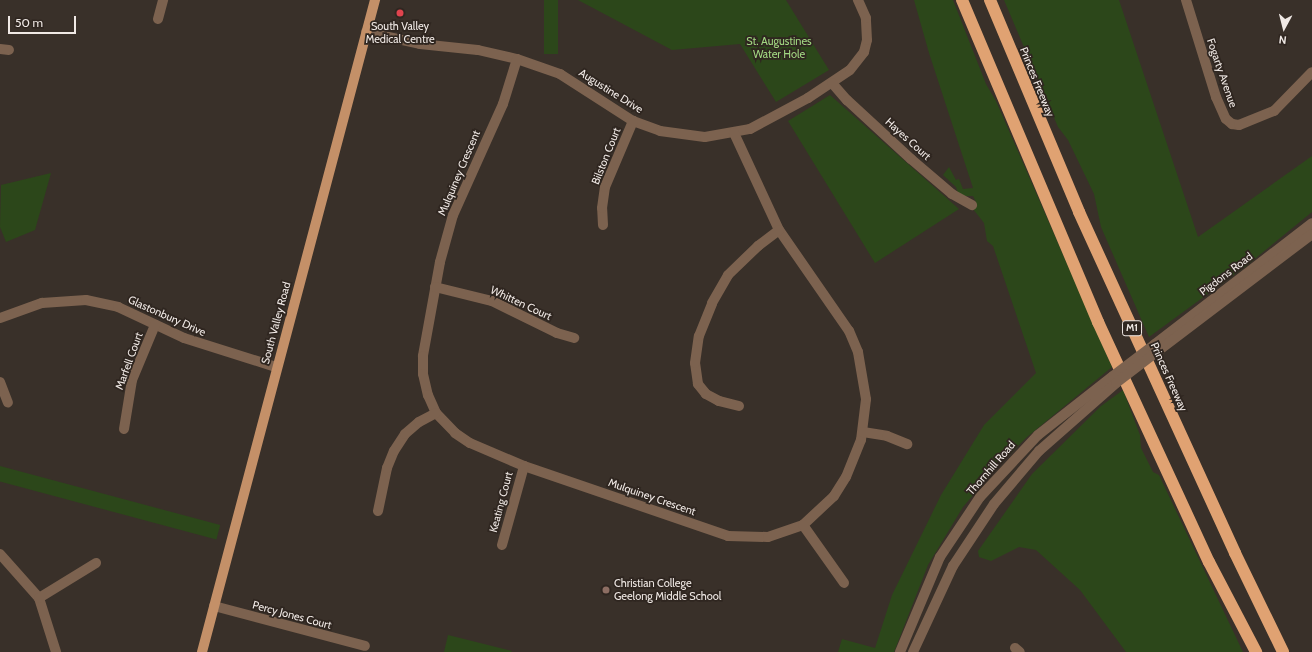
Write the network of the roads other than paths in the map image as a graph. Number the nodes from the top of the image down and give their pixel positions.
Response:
1 (163, 0) edge
2 (375, 0) edge
3 (858, 0) edge
4 (962, 0) edge
5 (990, 0) edge
6 (1186, 0) edge
7 (158, 19) dead end
8 (366, 32) junction
9 (517, 59) junction
10 (1312, 72) edge
11 (832, 83) junction
12 (633, 121) junction
13 (734, 134) junction
14 (972, 205) dead end
15 (1312, 223) edge
16 (603, 225) dead end
17 (779, 230) junction
18 (1312, 234) edge
19 (435, 287) junction
20 (0, 318) edge
21 (156, 325) junction
22 (574, 338) dead end
23 (1156, 347) junction
24 (276, 367) junction
25 (1114, 380) junction
26 (0, 382) edge
27 (8, 403) dead end
28 (739, 406) dead end
29 (436, 413) junction
30 (124, 429) dead end
31 (863, 432) junction
32 (907, 444) dead end
33 (524, 466) junction
34 (378, 511) dead end
35 (803, 525) junction
36 (502, 545) dead end
37 (0, 554) edge
38 (96, 563) dead end
39 (844, 583) dead end
40 (39, 598) junction
41 (214, 606) junction
42 (365, 646) dead end
43 (56, 652) edge
44 (202, 652) edge
45 (900, 652) edge
46 (913, 652) edge
47 (1256, 652) edge
48 (1283, 652) edge

1 - 7 street
2 - 8 main road, South Valley Road
3 - 11 street, Augustine Drive
4 - 47 highway, M1
5 - 48 highway, Princes Freeway / M1
6 - 10 street, Fogarty Avenue
8 - 9 street, Augustine Drive
8 - 24 main road, South Valley Road
9 - 12 street, Augustine Drive
9 - 19 street, Mulquiney Crescent
11 - 13 street, Augustine Drive
11 - 14 street, Hayes Court
12 - 13 street, Augustine Drive
12 - 16 street, Bilston Court
13 - 17 street, Mulquiney Crescent
15 - 23 street, Pigdons Road
17 - 28 street
17 - 31 street, Mulquiney Crescent
18 - 23 street, Pigdons Road
19 - 22 street, Whitten Court
19 - 29 street, Mulquiney Crescent
20 - 21 street, Glastonbury Drive
21 - 24 street, Glastonbury Drive
21 - 30 street, Marfell Court
23 - 25 street, Thornhill Road, bridge
24 - 41 main road, South Valley Road
25 - 45 street, Thornhill Road
25 - 46 street, Thornhill Road
26 - 27 street
29 - 33 street, Mulquiney Crescent
29 - 34 street
31 - 32 street
31 - 35 street, Mulquiney Crescent
33 - 35 street, Mulquiney Crescent
33 - 36 street, Keating Court
35 - 39 street
37 - 40 street
38 - 40 street
40 - 43 street
41 - 42 street, Percy Jones Court
41 - 44 main road, South Valley Road

